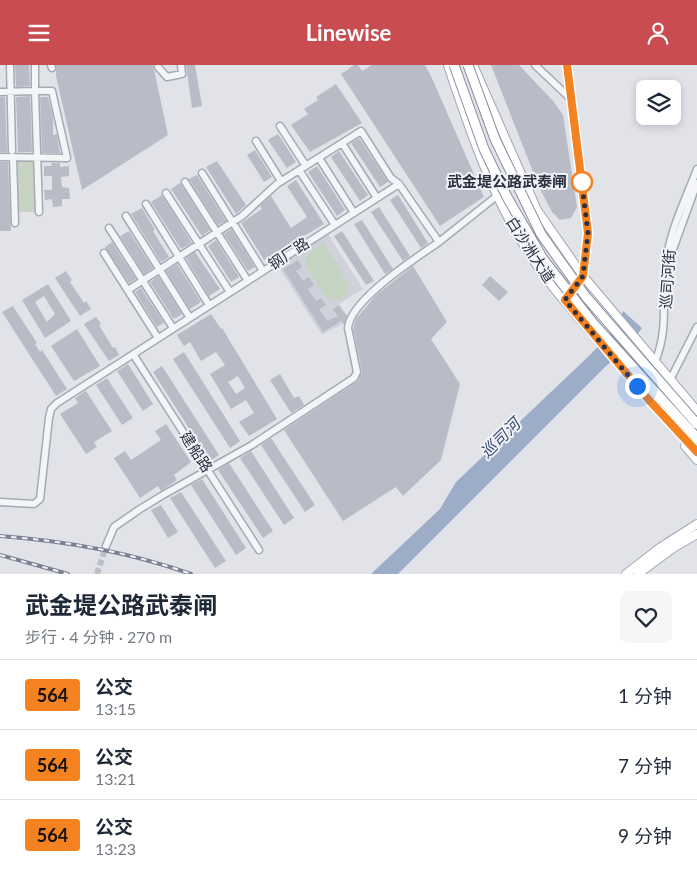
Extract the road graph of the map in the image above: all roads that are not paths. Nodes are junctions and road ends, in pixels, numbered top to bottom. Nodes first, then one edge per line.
1 (10, 65) edge
2 (34, 65) edge
3 (181, 65) edge
4 (448, 65) edge
5 (454, 65) edge
6 (468, 65) edge
7 (473, 65) edge
8 (535, 65) edge
9 (567, 65) edge
10 (158, 67) dead end
11 (35, 91) junction
12 (0, 92) edge
13 (10, 92) junction
14 (572, 100) junction
15 (280, 126) dead end
16 (256, 141) dead end
17 (342, 143) junction
18 (12, 154) junction
19 (0, 157) edge
20 (37, 158) junction
21 (319, 158) junction
22 (306, 166) junction
23 (697, 169) edge
24 (299, 170) junction
25 (202, 173) dead end
26 (282, 181) junction
27 (185, 182) dead end
28 (697, 183) edge
29 (399, 184) junction
30 (166, 193) dead end
31 (498, 195) junction
32 (377, 198) junction
33 (146, 204) dead end
34 (39, 211) dead end
35 (354, 213) junction
36 (126, 217) dead end
37 (233, 222) junction
38 (15, 223) dead end
39 (334, 225) junction
40 (109, 228) dead end
41 (217, 232) junction
42 (439, 242) junction
43 (199, 244) junction
44 (104, 253) dead end
45 (179, 257) junction
46 (160, 269) junction
47 (263, 271) junction
48 (583, 276) junction
49 (143, 280) junction
50 (248, 281) junction
51 (128, 290) junction
52 (230, 292) junction
53 (565, 300) junction
54 (209, 305) junction
55 (190, 318) junction
56 (697, 327) edge
57 (173, 328) junction
58 (158, 338) junction
59 (133, 354) junction
60 (657, 364) junction
61 (670, 380) junction
62 (637, 386) junction
63 (697, 411) edge
64 (697, 424) edge
65 (697, 438) edge
66 (697, 451) edge
67 (697, 460) edge
68 (207, 469) junction
69 (0, 502) edge
70 (697, 524) edge
71 (697, 534) edge
72 (106, 545) tunnel mouth
73 (259, 550) dead end
74 (626, 574) edge
75 (638, 574) edge

1 - 13 street
2 - 11 street
3 - 10 street
4 - 31 main road, 白沙洲大道
5 - 65 highway, bridge
6 - 64 highway, bridge
7 - 48 main road, 白沙洲大道
8 - 14 street
9 - 14 street
11 - 13 street
11 - 20 street
11 - 20 street
12 - 13 street
13 - 18 street
14 - 48 street
15 - 22 street
16 - 26 street
17 - 21 street
17 - 29 street
17 - 32 street
18 - 19 street
18 - 20 street
18 - 38 street
20 - 34 street
21 - 22 street
21 - 35 street
22 - 24 street
23 - 60 street, 巡司河街
24 - 26 street
24 - 39 street
25 - 37 street
26 - 37 street
27 - 41 street
28 - 60 street, 巡司河街
29 - 32 street, 钢厂路
29 - 42 street
30 - 43 street
31 - 42 street
31 - 53 main road, 白沙洲大道
32 - 35 street, 钢厂路
33 - 45 street
35 - 39 street, 钢厂路
36 - 46 street
37 - 41 street
37 - 47 street
39 - 47 street, 钢厂路
40 - 49 street
41 - 43 street
41 - 50 street
42 - 68 street
43 - 45 street
43 - 52 street
44 - 51 street
45 - 46 street
45 - 54 street
46 - 49 street
46 - 55 street
47 - 50 street, 钢厂路
48 - 53 street
48 - 60 main road, 白沙洲大道
49 - 51 street
49 - 57 street
50 - 52 street, 钢厂路
51 - 58 street
52 - 54 street, 钢厂路
53 - 62 main road, 白沙洲大道
54 - 55 street, 钢厂路
55 - 57 street, 钢厂路
56 - 61 street
57 - 58 street, 钢厂路
58 - 59 street, 钢厂路
59 - 68 street, 建船路
59 - 69 street, 钢厂路
60 - 61 main road, 白沙洲大道
61 - 63 main road, 白沙洲大道
62 - 66 main road, 白沙洲大道
62 - 67 main road
68 - 72 street
68 - 73 street, 建船路
70 - 74 main road
71 - 75 main road

